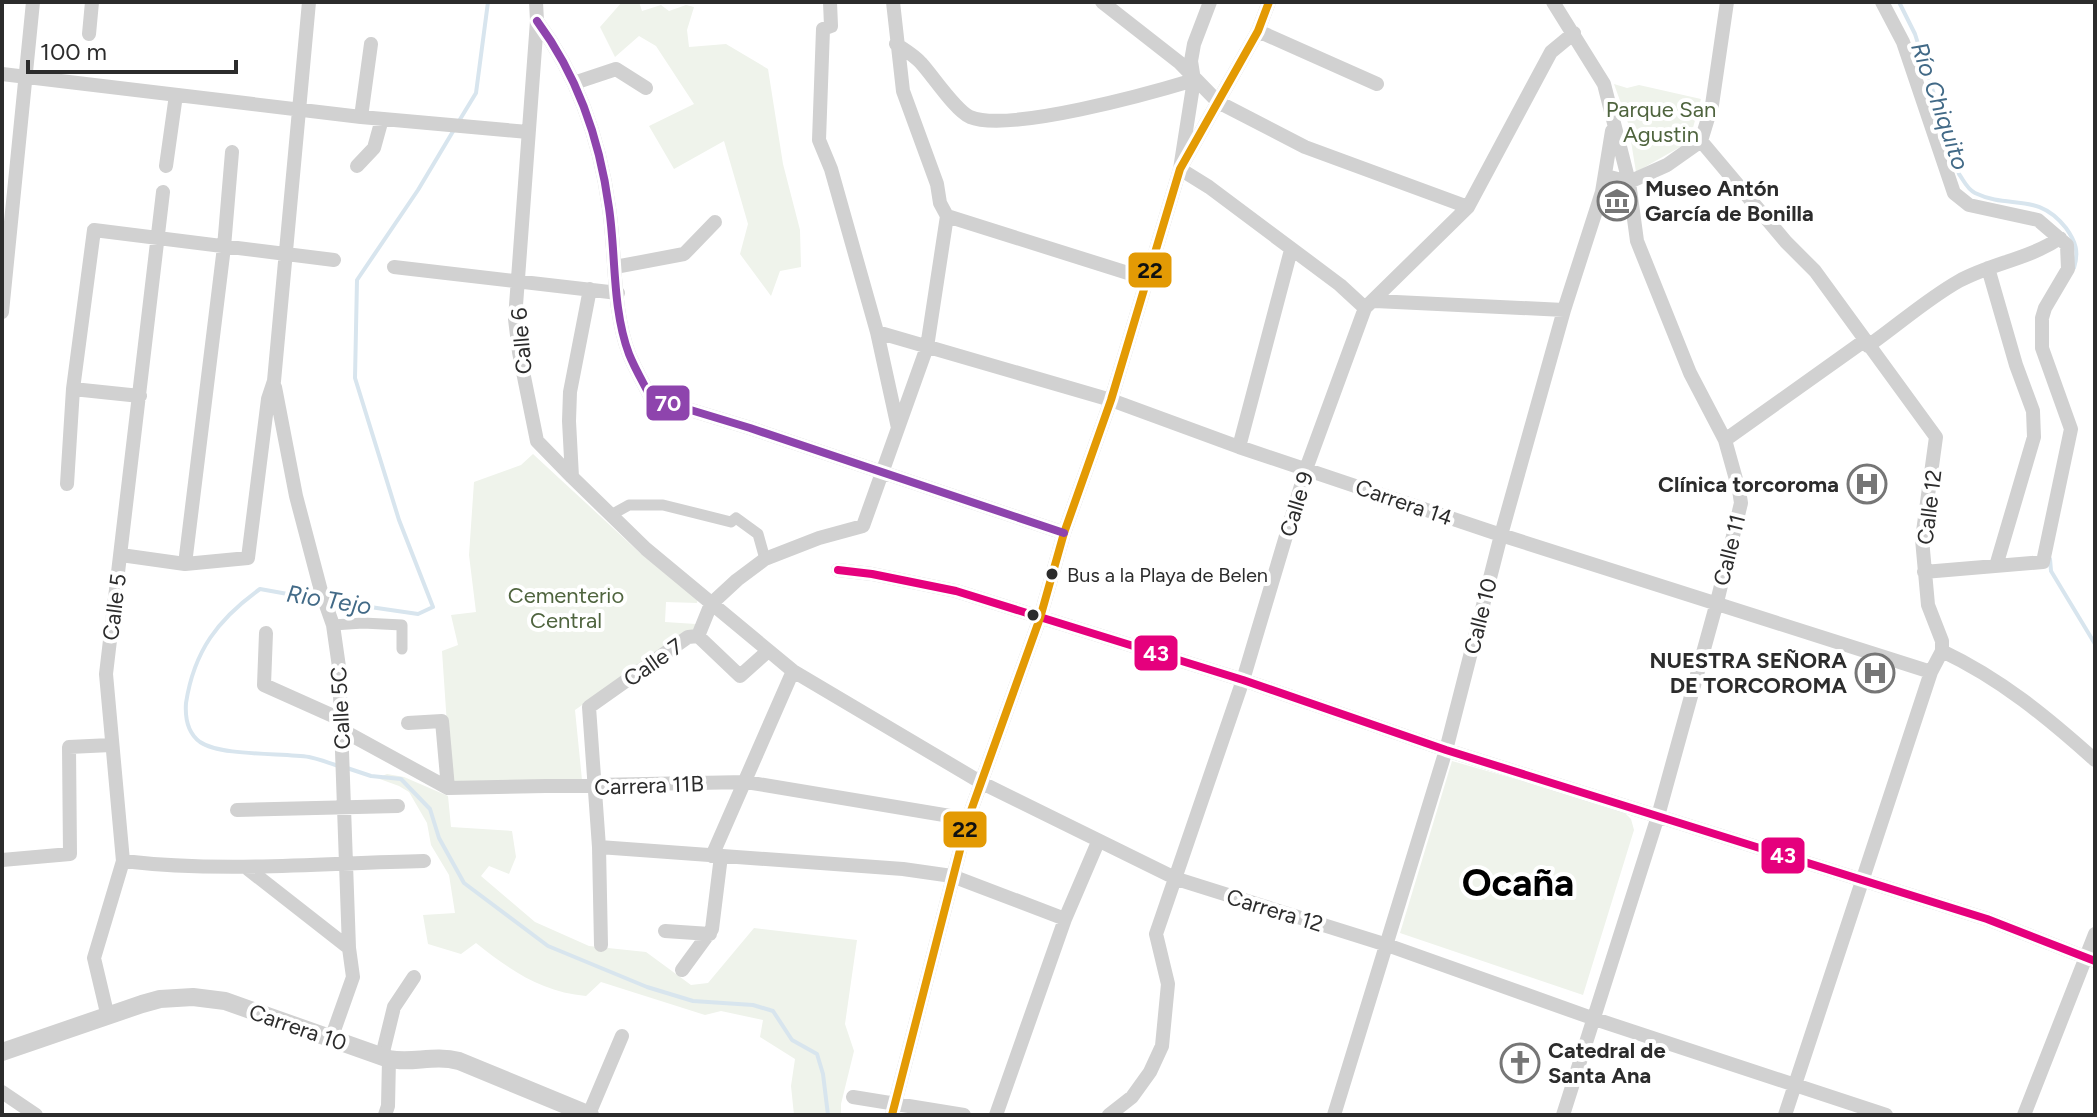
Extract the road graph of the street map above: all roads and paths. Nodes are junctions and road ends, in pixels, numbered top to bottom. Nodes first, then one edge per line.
1 (33, 2) edge
2 (92, 2) edge
3 (309, 2) edge
4 (536, 2) edge
5 (830, 2) edge
6 (893, 2) edge
7 (1102, 2) edge
8 (1210, 2) edge
9 (1269, 2) edge
10 (1553, 2) edge
11 (1727, 2) edge
12 (1882, 2) edge
13 (537, 21) junction
14 (1258, 31) junction
15 (1574, 33) junction
16 (89, 34) dead end
17 (371, 44) dead end
18 (896, 44) junction
19 (2, 74) edge
20 (26, 77) junction
21 (1194, 80) junction
22 (574, 83) junction
23 (1377, 84) dead end
24 (646, 88) dead end
25 (176, 95) junction
26 (1218, 102) junction
27 (298, 110) junction
28 (1613, 114) junction
29 (361, 117) junction
30 (382, 119) junction
31 (528, 132) junction
32 (2, 140) edge
33 (18, 141) junction
34 (1701, 141) junction
35 (232, 152) dead end
36 (166, 166) dead end
37 (357, 166) dead end
38 (1180, 169) junction
39 (1606, 176) junction
40 (1629, 182) junction
41 (163, 192) dead end
42 (1468, 207) junction
43 (947, 216) junction
44 (715, 222) dead end
45 (6, 230) edge
46 (2060, 238) junction
47 (156, 239) junction
48 (224, 247) junction
49 (1291, 250) junction
50 (285, 254) junction
51 (334, 260) dead end
52 (394, 267) dead end
53 (615, 267) junction
54 (1988, 268) junction
55 (1147, 279) junction
56 (518, 281) junction
57 (590, 289) junction
58 (618, 293) junction
59 (1370, 304) junction
60 (1564, 310) junction
61 (2, 312) edge
62 (877, 332) junction
63 (1866, 344) junction
64 (925, 346) junction
65 (274, 381) junction
66 (73, 389) junction
67 (140, 396) junction
68 (1111, 400) junction
69 (898, 429) junction
70 (1725, 440) junction
71 (1239, 447) junction
72 (1306, 469) junction
73 (881, 473) junction
74 (572, 477) junction
75 (67, 484) dead end
76 (611, 515) junction
77 (1064, 533) junction
78 (1501, 535) junction
79 (121, 555) junction
80 (765, 559) junction
81 (185, 564) junction
82 (1996, 566) junction
83 (838, 570) dead end
84 (1924, 572) junction
85 (1717, 602) junction
86 (711, 604) junction
87 (1040, 618) junction
88 (332, 622) junction
89 (266, 633) dead end
90 (698, 636) junction
91 (402, 649) dead end
92 (768, 651) junction
93 (1942, 651) junction
94 (793, 671) junction
95 (1931, 672) junction
96 (1243, 680) junction
97 (408, 723) dead end
98 (341, 724) junction
99 (111, 745) junction
100 (1446, 750) junction
101 (2095, 760) edge
102 (746, 782) junction
103 (982, 783) junction
104 (596, 787) junction
105 (448, 788) junction
106 (398, 806) dead end
107 (345, 808) junction
108 (237, 810) dead end
109 (1658, 816) junction
110 (968, 819) junction
111 (1098, 842) junction
112 (599, 847) junction
113 (717, 856) junction
114 (2, 860) edge
115 (123, 861) junction
116 (424, 861) dead end
117 (347, 862) junction
118 (248, 869) junction
119 (952, 876) junction
120 (1861, 878) junction
121 (1177, 879) junction
122 (1065, 919) junction
123 (665, 931) dead end
124 (710, 934) junction
125 (2095, 934) edge
126 (601, 945) dead end
127 (1387, 945) junction
128 (349, 948) junction
129 (2091, 960) edge
130 (682, 970) dead end
131 (414, 977) dead end
132 (108, 1017) junction
133 (1592, 1018) junction
134 (622, 1036) dead end
135 (331, 1039) junction
136 (2, 1052) edge
137 (386, 1058) junction
138 (1793, 1086) junction
139 (2, 1092) edge
140 (853, 1097) dead end
141 (893, 1109) edge
142 (388, 1112) edge
143 (36, 1115) edge
144 (590, 1115) edge
145 (964, 1115) edge
146 (996, 1115) edge
147 (1109, 1115) edge
148 (1334, 1115) edge
149 (1563, 1115) edge
150 (1785, 1115) edge
151 (1886, 1115) edge
152 (2024, 1115) edge

1 - 20 street
2 - 16 street
3 - 27 street
4 - 13 street, Calle 6
5 - 62 street
6 - 18 street
7 - 21 street
8 - 21 street
9 - 14 street
10 - 15 street, Calle 11
11 - 34 street
12 - 46 street
13 - 22 street
13 - 31 street, Calle 6
14 - 23 street
14 - 26 street
15 - 28 street, Calle 11
15 - 42 street, Calle 9
17 - 29 street
18 - 21 street
18 - 43 street
19 - 20 street
20 - 25 street
20 - 33 street
21 - 26 street
21 - 38 street
22 - 24 street
22 - 53 street
25 - 27 street
25 - 36 street
26 - 38 street
26 - 42 street
27 - 29 street
27 - 50 street
28 - 39 street, Calle 10
28 - 40 street, Calle 11
29 - 30 street
30 - 31 street
30 - 37 street
31 - 56 street, Calle 6
32 - 33 street
33 - 45 street
34 - 40 street
34 - 63 street, Calle 12
35 - 48 street
38 - 49 street
38 - 55 street
39 - 40 street
39 - 60 street, Calle 10
40 - 70 street, Calle 11
41 - 47 street, Calle 5
42 - 59 street, Calle 9
43 - 55 street
43 - 64 street, Calle 7
44 - 53 street
45 - 61 street
46 - 54 street
46 - 82 street
47 - 48 street
47 - 66 street
47 - 67 street, Calle 5
48 - 50 street
48 - 81 street
49 - 59 street
49 - 71 street
50 - 51 street
50 - 65 street
52 - 56 street
53 - 58 street
54 - 63 street
54 - 82 street
55 - 68 street
56 - 57 street
56 - 74 street, Calle 6
57 - 58 street
57 - 74 street
58 - 73 street
59 - 60 street
59 - 72 street, Calle 9
60 - 78 street, Calle 10
62 - 64 street, Carrera 14
62 - 69 street
63 - 70 street
63 - 84 street, Calle 12
64 - 68 street, Carrera 14
64 - 69 street, Calle 7
65 - 81 street
65 - 88 street, Calle 5C
66 - 67 street
66 - 75 street
67 - 79 street, Calle 5
68 - 71 street, Carrera 14
68 - 77 street
69 - 73 street, Calle 7
70 - 85 street, Calle 11
71 - 72 street, Carrera 14
72 - 78 street, Carrera 14
72 - 96 street, Calle 9
73 - 77 street
73 - 80 street, Calle 7
74 - 76 street, Calle 6
76 - 80 street
76 - 86 street, Calle 6
77 - 87 street
78 - 85 street, Carrera 14
78 - 100 street, Calle 10
79 - 81 street
79 - 99 street, Calle 5
80 - 86 street, Calle 7
82 - 84 street
83 - 87 street
84 - 93 street, Calle 12
85 - 95 street, Carrera 14
85 - 109 street, Calle 11
86 - 90 street, Calle 7
86 - 92 street, Carrera 12
87 - 96 street
87 - 103 street
88 - 91 street
88 - 98 street, Calle 5C
89 - 98 street, Carrera 11B
90 - 92 street
90 - 104 street, Calle 7
92 - 94 street, Carrera 12
93 - 95 street
93 - 101 street
94 - 102 street
94 - 103 street, Carrera 12
95 - 120 street
96 - 100 street
96 - 121 street, Calle 9
97 - 105 street
98 - 105 street, Carrera 11B
98 - 107 street, Calle 5C
99 - 114 street
99 - 115 street, Calle 5
100 - 109 street
100 - 127 street, Calle 10
102 - 104 street, Carrera 11B
102 - 110 street, Carrera 11B
102 - 113 street
103 - 110 street
103 - 111 street, Carrera 12
104 - 105 street, Carrera 11B
104 - 112 street, Calle 7
106 - 107 street
107 - 108 street
107 - 117 street, Calle 5C
109 - 120 street
109 - 133 street, Calle 11
110 - 119 street
111 - 121 street, Carrera 12
111 - 122 street
112 - 113 street
112 - 126 street, Calle 7
113 - 119 street
113 - 124 street
115 - 118 street
115 - 132 street, Calle 5
116 - 117 street
117 - 118 street
117 - 128 street, Calle 5C
118 - 128 street
119 - 122 street
119 - 141 street
120 - 129 street
120 - 138 street
121 - 127 street, Carrera 12
121 - 147 street, Calle 9
122 - 146 street
123 - 124 street
124 - 130 street
125 - 129 street
127 - 133 street, Carrera 12
127 - 148 street, Calle 10
128 - 135 street, Calle 5C
129 - 152 street
131 - 137 street
132 - 135 street, Carrera 10
132 - 136 street, Carrera 10
133 - 138 street, Carrera 12
133 - 149 street, Calle 11
134 - 144 street
135 - 137 street, Carrera 10
137 - 142 street
137 - 144 street, Carrera 10
138 - 150 street
138 - 151 street, Carrera 12
139 - 143 street
140 - 141 street
141 - 145 street

